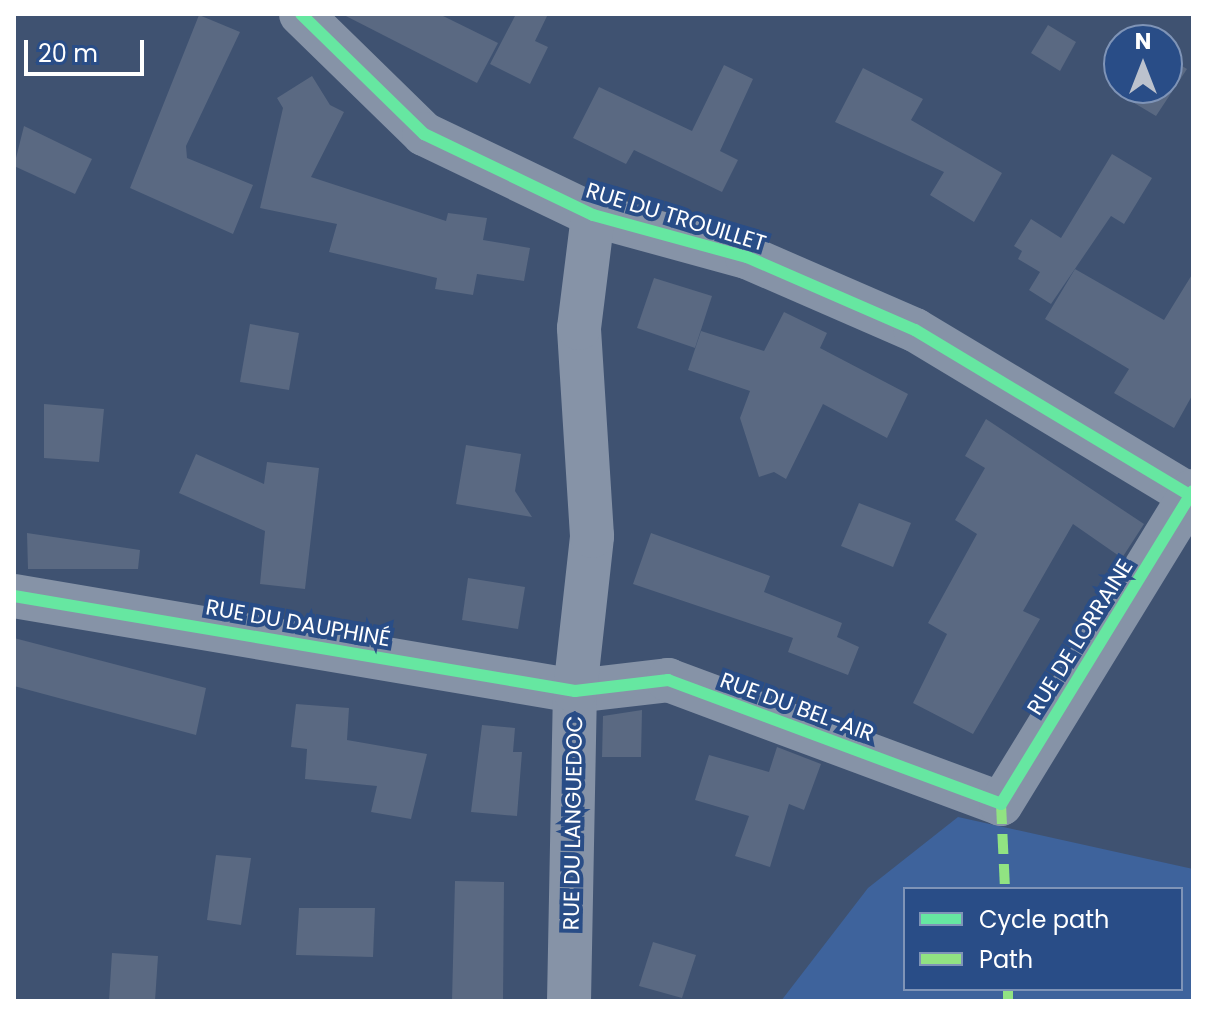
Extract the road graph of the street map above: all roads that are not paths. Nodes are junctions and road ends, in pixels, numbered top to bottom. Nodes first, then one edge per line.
1 (301, 14) edge
2 (593, 215) junction
3 (1192, 493) edge
4 (14, 596) edge
5 (575, 691) junction
6 (1001, 804) joint
7 (569, 1001) edge

1 - 2 street, RUE DU TROUILLET
2 - 3 street, RUE DU TROUILLET
2 - 5 street, RUE DU LANGUEDOC
3 - 6 street, RUE DE LORRAINE
4 - 5 street, RUE DU DAUPHINÉ
5 - 6 street, RUE DU BEL-AIR
5 - 7 street, RUE DU LANGUEDOC

